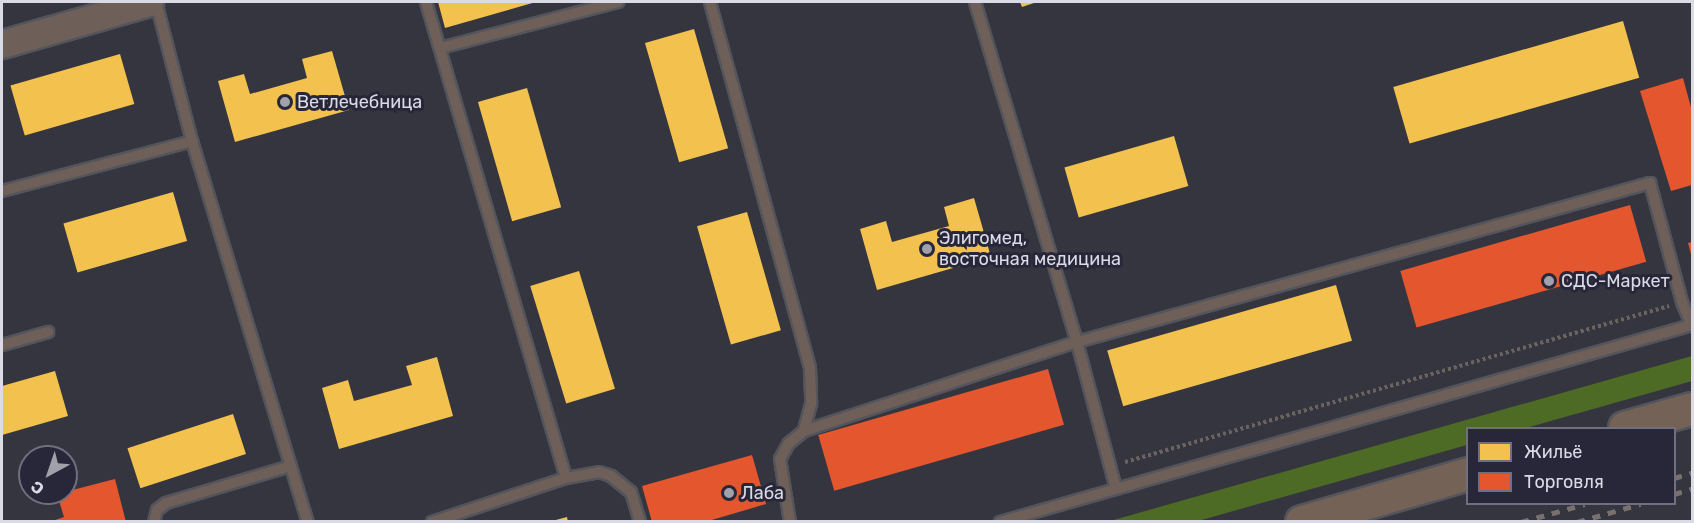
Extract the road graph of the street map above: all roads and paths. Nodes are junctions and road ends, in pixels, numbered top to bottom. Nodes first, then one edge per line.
1 (149, 2) edge
2 (156, 2) edge
3 (426, 2) edge
4 (618, 2) edge
5 (710, 2) edge
6 (975, 2) edge
7 (2, 45) edge
8 (440, 48) junction
9 (192, 141) junction
10 (2, 190) edge
11 (1682, 302) junction
12 (1692, 325) edge
13 (48, 332) dead end
14 (1077, 342) junction
15 (2, 345) edge
16 (1692, 409) edge
17 (1632, 427) edge
18 (804, 431) junction
19 (291, 466) junction
20 (1110, 467) junction
21 (1466, 474) edge
22 (566, 478) junction
23 (1116, 489) junction
24 (154, 522) edge
25 (308, 522) edge
26 (432, 522) edge
27 (640, 522) edge
28 (790, 522) edge
29 (1000, 522) edge
30 (1302, 522) edge

1 - 7 street
2 - 9 lane
3 - 8 lane
4 - 8 lane
5 - 18 lane
6 - 14 lane
8 - 22 lane
9 - 10 lane
9 - 19 lane
11 - 12 lane
11 - 14 lane
11 - 20 path
12 - 23 lane
13 - 15 lane
14 - 18 lane
14 - 20 lane
16 - 17 main road
18 - 28 lane
19 - 24 lane
19 - 25 lane
20 - 23 lane
21 - 30 main road
22 - 26 lane
22 - 27 lane
23 - 29 lane

